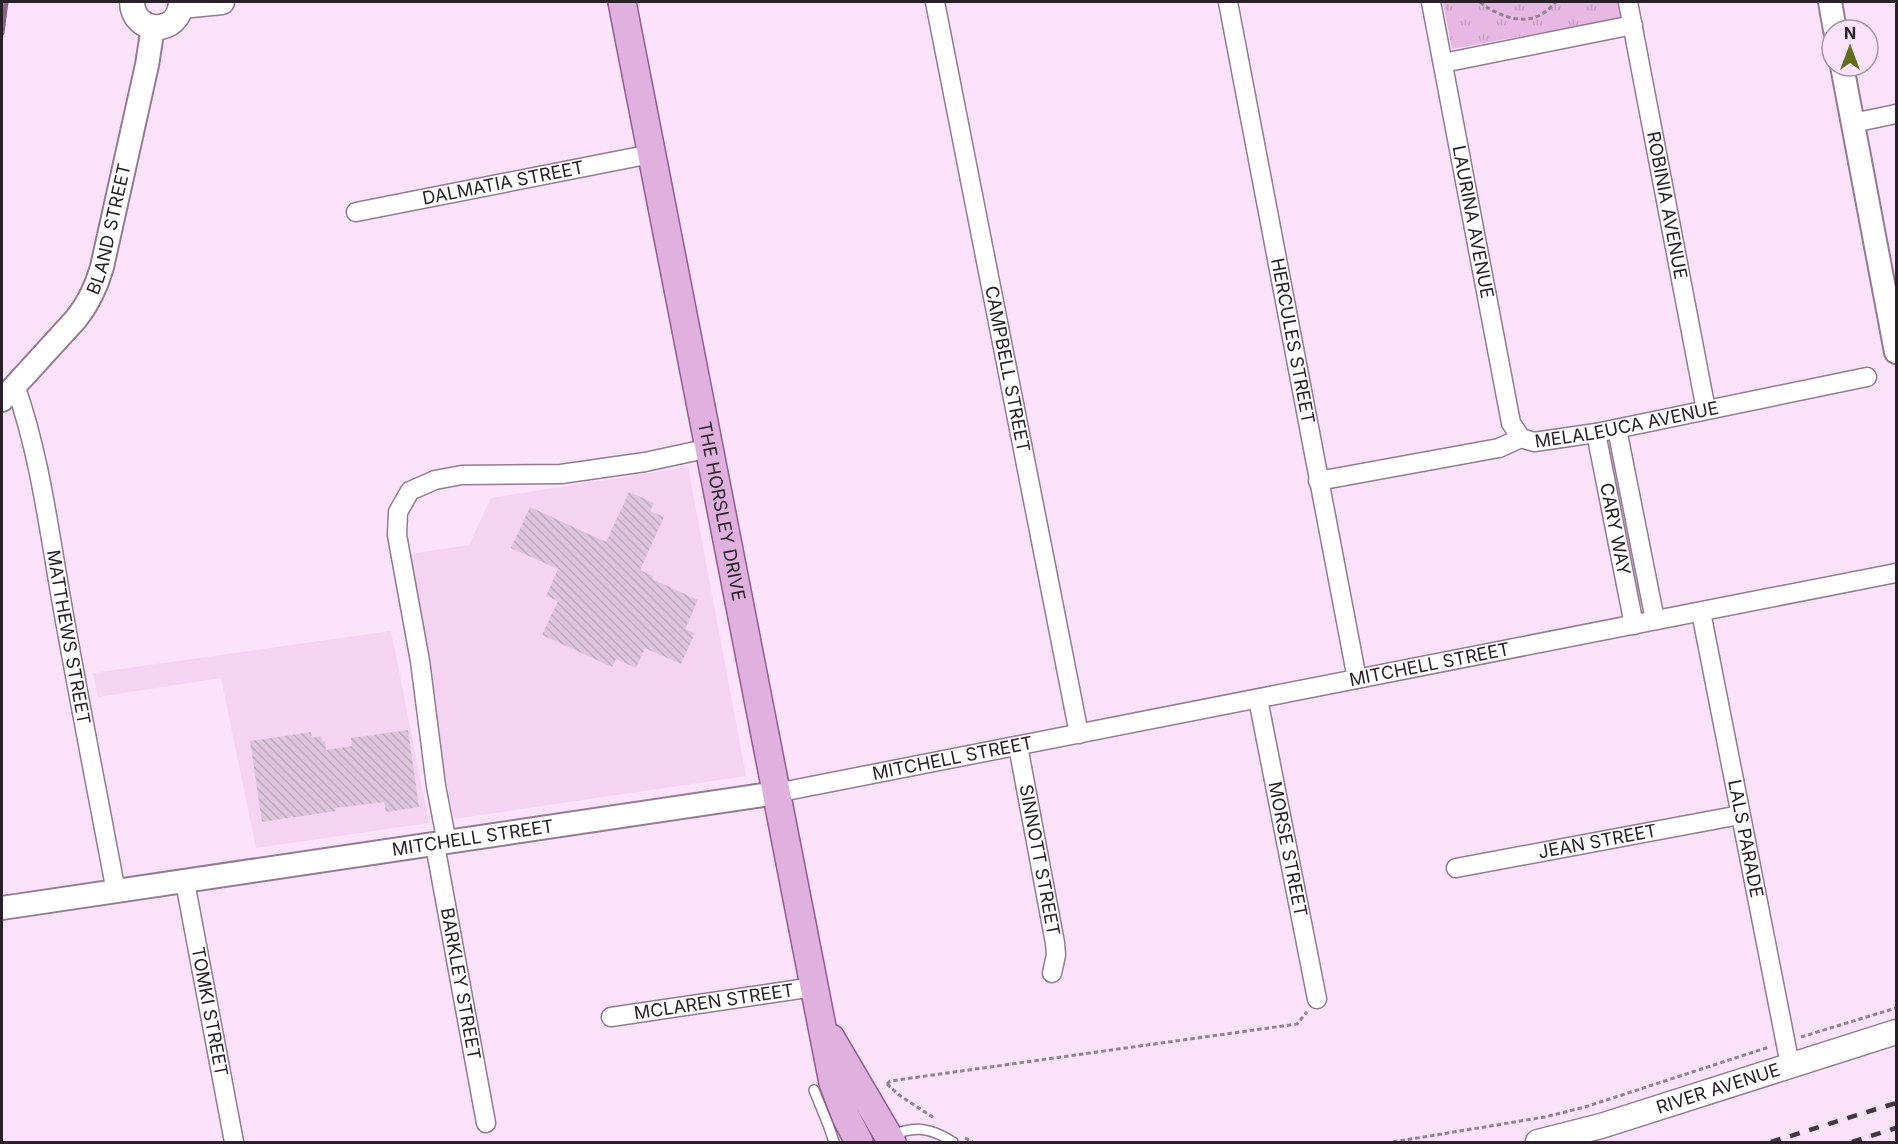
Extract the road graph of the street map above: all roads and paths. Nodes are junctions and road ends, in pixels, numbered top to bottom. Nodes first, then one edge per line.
1 (132, 2) edge
2 (222, 2) edge
3 (622, 2) edge
4 (935, 2) edge
5 (1228, 2) edge
6 (1431, 2) edge
7 (1480, 2) edge
8 (1556, 2) edge
9 (1628, 2) edge
10 (1830, 2) edge
11 (181, 4) edge
12 (1833, 18) edge
13 (1633, 26) junction
14 (153, 27) junction
15 (1443, 63) junction
16 (1844, 78) edge
17 (1896, 114) edge
18 (1853, 123) junction
19 (651, 154) junction
20 (356, 212) dead end
21 (1896, 352) edge
22 (1867, 377) dead end
23 (8, 392) edge
24 (1706, 410) junction
25 (1617, 429) junction
26 (1596, 433) junction
27 (1521, 438) junction
28 (710, 448) junction
29 (1318, 481) junction
30 (1896, 573) edge
31 (1701, 612) junction
32 (1655, 621) junction
33 (1634, 625) junction
34 (1357, 679) junction
35 (1258, 699) junction
36 (1079, 734) junction
37 (1018, 746) junction
38 (776, 793) junction
39 (1740, 815) junction
40 (441, 844) junction
41 (1456, 868) dead end
42 (184, 882) junction
43 (116, 892) junction
44 (2, 908) edge
45 (1052, 973) dead end
46 (814, 987) junction
47 (1317, 999) joint
48 (1896, 1008) edge
49 (611, 1017) dead end
50 (821, 1022) junction
51 (1896, 1032) edge
52 (1787, 1054) junction
53 (814, 1090) dead end
54 (936, 1119) dead end
55 (486, 1123) dead end
56 (964, 1137) dead end
57 (891, 1140) edge
58 (234, 1143) edge
59 (834, 1143) edge
60 (859, 1143) edge
61 (953, 1143) edge
62 (973, 1143) edge
63 (1393, 1143) edge
64 (1538, 1143) edge

1 - 14 main road
2 - 11 main road
3 - 19 main road, THE HORSLEY DRIVE
4 - 36 street, CAMPBELL STREET
5 - 29 street, HERCULES STREET
6 - 15 street, LAURINA AVENUE
7 - 8 path
9 - 13 street, ROBINIA AVENUE
10 - 12 street
11 - 14 main road
13 - 15 street
13 - 24 street, ROBINIA AVENUE
14 - 23 street, BLAND STREET
15 - 27 street, LAURINA AVENUE
16 - 18 street
17 - 18 street
18 - 21 street
19 - 20 street, DALMATIA STREET
19 - 28 main road, THE HORSLEY DRIVE
22 - 24 street, MELALEUCA AVENUE
23 - 43 street, MATTHEWS STREET
24 - 25 street, MELALEUCA AVENUE
25 - 26 street, MELALEUCA AVENUE
25 - 32 street, CARY WAY
26 - 27 street, MELALEUCA AVENUE
26 - 33 street, CARY WAY
27 - 29 street, MELALEUCA AVENUE
28 - 38 main road, THE HORSLEY DRIVE
28 - 40 street, BARKLEY STREET
29 - 34 street, HERCULES STREET
30 - 31 street, MITCHELL STREET
31 - 32 street, MITCHELL STREET
31 - 39 street, LALS PARADE
32 - 33 street, MITCHELL STREET
33 - 34 street, MITCHELL STREET
34 - 35 street, MITCHELL STREET
35 - 36 street, MITCHELL STREET
35 - 47 street, MORSE STREET
36 - 37 street, MITCHELL STREET
37 - 38 street, MITCHELL STREET
37 - 45 street, SINNOTT STREET
38 - 40 street, MITCHELL STREET
38 - 46 main road, THE HORSLEY DRIVE
39 - 41 street, JEAN STREET
39 - 52 street, LALS PARADE
40 - 42 street, MITCHELL STREET
40 - 55 street, BARKLEY STREET
42 - 43 street, MITCHELL STREET
42 - 58 street, TOMKI STREET
43 - 44 street, MITCHELL STREET
46 - 49 street, MCLAREN STREET
46 - 50 main road, THE HORSLEY DRIVE
47 - 54 path
48 - 52 path
50 - 57 main road, THE HORSLEY DRIVE
50 - 60 main road, THE HORSLEY DRIVE
51 - 52 main road, RIVER AVENUE
52 - 63 path
52 - 64 main road, RIVER AVENUE
53 - 59 lane
56 - 62 path
57 - 61 lane

